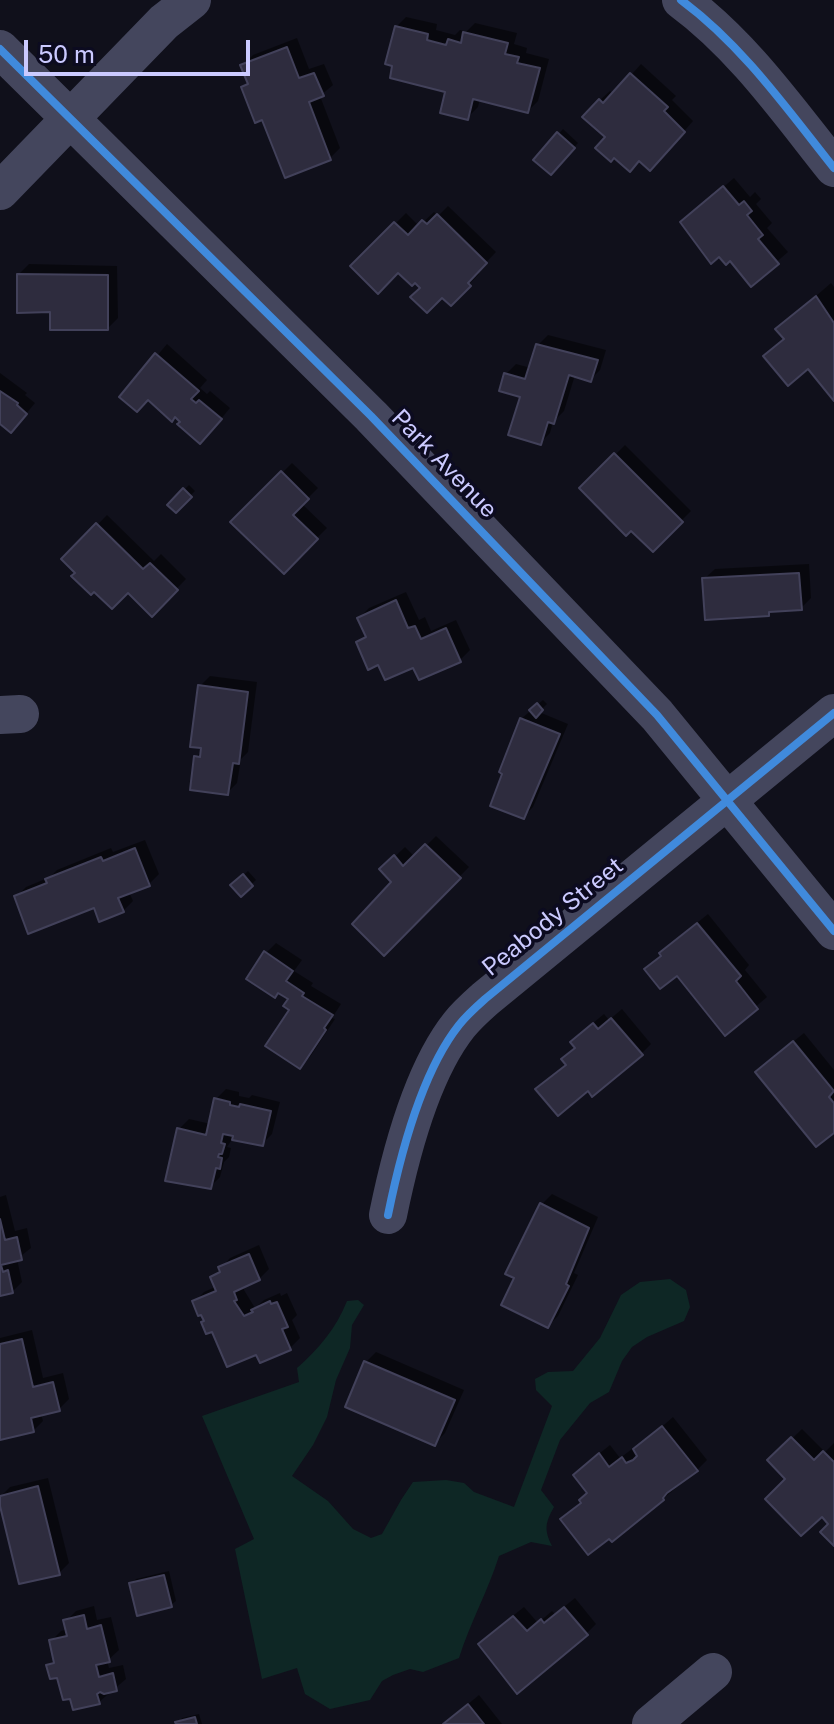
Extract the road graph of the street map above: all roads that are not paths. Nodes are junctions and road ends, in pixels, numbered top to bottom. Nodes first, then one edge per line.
1 (192, 0) edge
2 (681, 0) edge
3 (0, 49) edge
4 (70, 118) junction
5 (834, 168) edge
6 (0, 191) edge
7 (834, 713) edge
8 (727, 800) junction
9 (834, 931) edge
10 (388, 1215) dead end
11 (713, 1672) dead end
12 (651, 1724) edge

1 - 4 street
2 - 5 street
3 - 4 street, Park Avenue
4 - 6 street
4 - 8 street, Park Avenue
7 - 8 street, Peabody Street
8 - 9 street, Park Avenue
8 - 10 street, Peabody Street
11 - 12 street

